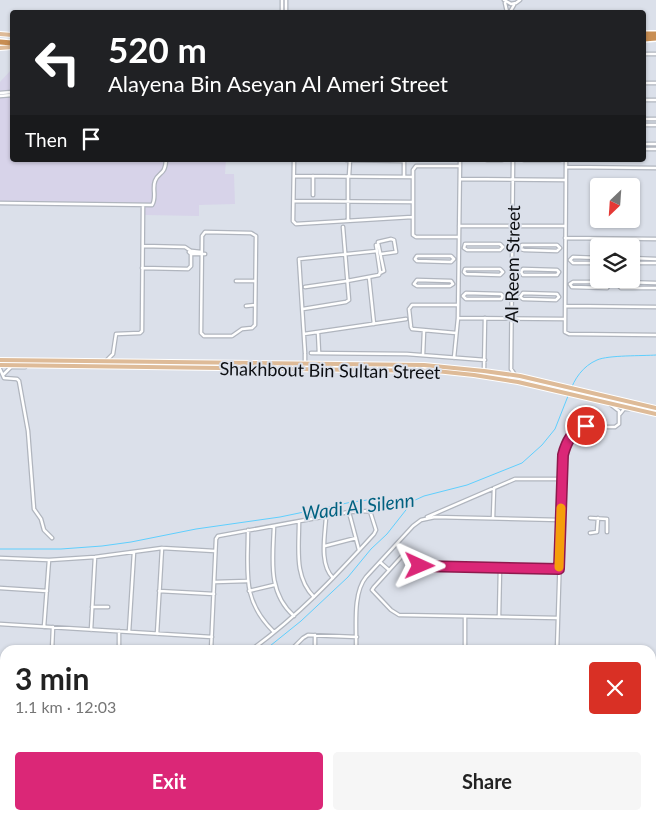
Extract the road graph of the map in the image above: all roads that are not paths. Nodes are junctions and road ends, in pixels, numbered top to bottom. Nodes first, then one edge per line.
1 (520, 0) edge
2 (504, 1) edge
3 (516, 3) junction
4 (510, 10) edge
5 (166, 162) edge
6 (294, 162) edge
7 (348, 162) edge
8 (404, 162) edge
9 (460, 162) edge
10 (513, 162) edge
11 (566, 162) edge
12 (459, 166) junction
13 (566, 167) junction
14 (656, 168) edge
15 (294, 176) junction
16 (313, 176) junction
17 (349, 176) junction
18 (404, 177) junction
19 (412, 177) junction
20 (460, 179) junction
21 (513, 179) junction
22 (566, 180) junction
23 (313, 195) dead end
24 (294, 201) junction
25 (348, 201) junction
26 (412, 202) junction
27 (0, 204) edge
28 (143, 204) junction
29 (412, 217) junction
30 (348, 221) junction
31 (512, 225) junction
32 (459, 226) junction
33 (565, 226) junction
34 (343, 227) dead end
35 (459, 237) junction
36 (565, 238) junction
37 (656, 239) edge
38 (481, 244) junction
39 (376, 245) dead end
40 (544, 245) junction
41 (143, 246) junction
42 (459, 247) junction
43 (464, 247) junction
44 (560, 248) junction
45 (565, 248) junction
46 (480, 250) junction
47 (543, 250) junction
48 (377, 251) junction
49 (190, 253) junction
50 (204, 253) junction
51 (345, 254) junction
52 (381, 254) junction
53 (437, 256) junction
54 (586, 258) junction
55 (590, 258) edge
56 (642, 258) joint
57 (656, 258) edge
58 (454, 259) junction
59 (459, 259) junction
60 (565, 260) junction
61 (570, 260) junction
62 (437, 262) junction
63 (586, 263) junction
64 (590, 263) edge
65 (641, 263) joint
66 (656, 263) edge
67 (142, 268) junction
68 (480, 269) junction
69 (543, 270) junction
70 (459, 271) junction
71 (464, 271) junction
72 (560, 272) junction
73 (565, 272) junction
74 (380, 273) junction
75 (480, 274) junction
76 (543, 275) junction
77 (369, 277) junction
78 (255, 280) junction
79 (437, 280) junction
80 (236, 281) dead end
81 (348, 281) junction
82 (586, 282) junction
83 (641, 282) junction
84 (656, 283) edge
85 (453, 284) junction
86 (458, 284) junction
87 (565, 285) junction
88 (570, 285) junction
89 (437, 286) junction
90 (305, 287) dead end
91 (586, 288) junction
92 (641, 288) junction
93 (656, 288) edge
94 (480, 293) junction
95 (543, 294) junction
96 (458, 296) junction
97 (463, 296) junction
98 (559, 297) junction
99 (565, 297) junction
100 (480, 299) junction
101 (543, 300) junction
102 (255, 305) junction
103 (458, 305) junction
104 (246, 306) dead end
105 (565, 306) junction
106 (656, 307) edge
107 (303, 309) junction
108 (458, 318) junction
109 (485, 318) junction
110 (511, 318) junction
111 (564, 319) junction
112 (406, 320) dead end
113 (374, 324) junction
114 (424, 330) junction
115 (318, 332) junction
116 (456, 333) junction
117 (304, 334) junction
118 (656, 335) edge
119 (311, 353) dead end
120 (319, 353) junction
121 (113, 354) junction
122 (422, 355) junction
123 (454, 358) junction
124 (0, 360) edge
125 (485, 360) junction
126 (106, 361) junction
127 (120, 361) junction
128 (305, 363) junction
129 (0, 365) edge
130 (28, 366) junction
131 (0, 369) edge
132 (511, 369) junction
133 (484, 370) junction
134 (503, 374) junction
135 (3, 376) junction
136 (521, 377) junction
137 (500, 378) junction
138 (556, 387) junction
139 (581, 393) junction
140 (606, 403) junction
141 (656, 408) edge
142 (634, 409) junction
143 (620, 414) junction
144 (656, 414) edge
145 (561, 479) junction
146 (494, 488) junction
147 (490, 490) junction
148 (494, 493) junction
149 (442, 511) junction
150 (349, 512) junction
151 (326, 517) junction
152 (442, 517) junction
153 (493, 518) junction
154 (590, 518) dead end
155 (598, 518) junction
156 (424, 520) junction
157 (560, 520) junction
158 (300, 522) junction
159 (274, 526) junction
160 (248, 530) junction
161 (607, 532) dead end
162 (590, 533) dead end
163 (52, 538) dead end
164 (356, 538) junction
165 (325, 546) junction
166 (162, 548) junction
167 (360, 550) junction
168 (134, 552) junction
169 (216, 552) junction
170 (95, 557) junction
171 (0, 558) edge
172 (49, 560) junction
173 (380, 562) junction
174 (500, 568) junction
175 (559, 569) junction
176 (389, 570) junction
177 (333, 578) junction
178 (247, 581) junction
179 (215, 582) junction
180 (274, 585) junction
181 (0, 588) edge
182 (159, 591) junction
183 (249, 591) junction
184 (47, 592) junction
185 (214, 594) junction
186 (314, 598) junction
187 (92, 607) junction
188 (108, 607) dead end
189 (294, 616) junction
190 (465, 616) junction
191 (499, 617) junction
192 (558, 618) junction
193 (0, 624) edge
194 (44, 627) junction
195 (53, 627) junction
196 (90, 630) junction
197 (120, 631) junction
198 (129, 632) junction
199 (274, 632) junction
200 (157, 634) junction
201 (315, 635) junction
202 (356, 636) junction
203 (212, 637) junction
204 (52, 645) edge
205 (119, 645) edge
206 (211, 645) edge
207 (257, 645) edge
208 (296, 645) edge
209 (314, 645) edge
210 (356, 645) edge
211 (465, 645) edge
212 (557, 645) edge

1 - 3 street
2 - 3 street
3 - 4 street
5 - 28 street
6 - 15 street
7 - 17 street
8 - 18 street
9 - 12 street
10 - 21 street, Al Reem Street
11 - 13 street
12 - 19 street
12 - 20 street
13 - 14 street
13 - 22 street
15 - 16 street
15 - 24 street
16 - 17 street
16 - 23 street
17 - 18 street
17 - 25 street
18 - 19 street
19 - 26 street
20 - 21 street
20 - 32 street
21 - 22 street
21 - 31 street, Al Reem Street
22 - 33 street
24 - 25 street
24 - 30 street
25 - 26 street
25 - 30 street
26 - 29 street
27 - 28 street
28 - 41 street
29 - 30 street
29 - 35 street
31 - 32 street
31 - 33 street
31 - 110 street, Al Reem Street
32 - 35 street
33 - 36 street
34 - 51 street
35 - 42 street
36 - 37 street
36 - 45 street
38 - 43 street
38 - 46 street
38 - 46 street
39 - 48 street
40 - 44 street
40 - 47 street
40 - 47 street
41 - 49 street
41 - 67 street
42 - 43 street
42 - 59 street
43 - 46 street
44 - 45 street
44 - 47 street
45 - 60 street
48 - 51 street
48 - 74 street
49 - 50 street
49 - 67 street
50 - 78 street
50 - 102 street
51 - 81 street
51 - 107 street
52 - 52 street
52 - 74 street
53 - 58 street
53 - 62 street
53 - 62 street
54 - 55 street
54 - 61 street
54 - 63 street
56 - 57 street
56 - 65 street
58 - 59 street
58 - 62 street
59 - 70 street
60 - 61 street
60 - 73 street
61 - 63 street
63 - 64 street
65 - 66 street
67 - 121 street
68 - 71 street
68 - 75 street
68 - 75 street
69 - 72 street
69 - 76 street
69 - 76 street
70 - 71 street
70 - 86 street
71 - 75 street
72 - 73 street
72 - 76 street
73 - 87 street
74 - 77 street
77 - 81 street
77 - 113 street
78 - 80 street
78 - 102 street
79 - 85 street
79 - 89 street
79 - 89 street
81 - 90 street
81 - 107 street
82 - 88 street
82 - 91 street
82 - 91 street
83 - 84 street
83 - 92 street
83 - 92 street
85 - 86 street
85 - 89 street
86 - 96 street
87 - 88 street
87 - 99 street
88 - 91 street
92 - 93 street
94 - 97 street
94 - 100 street
94 - 100 street
95 - 98 street
95 - 101 street
95 - 101 street
96 - 97 street
96 - 103 street
97 - 100 street
98 - 99 street
98 - 101 street
99 - 105 street
102 - 104 street
103 - 108 street
103 - 114 street
105 - 106 street
105 - 111 street
107 - 117 street
108 - 109 street
108 - 116 street
109 - 110 street
109 - 125 street
110 - 111 street
110 - 132 street, Al Reem Street
111 - 118 street
112 - 113 street
113 - 115 street
114 - 116 street
114 - 122 street
115 - 117 street
115 - 120 street
116 - 123 street
117 - 128 street
119 - 120 street
120 - 122 street
121 - 126 street
121 - 127 street
122 - 123 street
123 - 125 street
124 - 126 main road, Shakhbout Bin Sultan Street
125 - 133 street
126 - 127 main road, Shakhbout Bin Sultan Street
127 - 128 main road, Shakhbout Bin Sultan Street
128 - 133 main road, Shakhbout Bin Sultan Street
129 - 130 main road, Shakhbout Bin Sultan Street
130 - 135 street
130 - 137 main road, Shakhbout Bin Sultan Street
131 - 135 street
132 - 134 street
132 - 136 street
133 - 134 main road, Shakhbout Bin Sultan Street
134 - 136 main road, Shakhbout Bin Sultan Street
135 - 163 street
136 - 137 main road
136 - 138 main road, Shakhbout Bin Sultan Street
137 - 138 main road, Shakhbout Bin Sultan Street
138 - 139 main road, Shakhbout Bin Sultan Street
139 - 140 main road, Shakhbout Bin Sultan Street
139 - 141 main road, Shakhbout Bin Sultan Street
140 - 142 main road, Shakhbout Bin Sultan Street
140 - 143 street
142 - 143 street
142 - 144 main road, Shakhbout Bin Sultan Street
143 - 145 street
145 - 146 street
145 - 157 street
146 - 147 street
146 - 148 street
147 - 148 street
147 - 149 street
148 - 153 street
149 - 152 street
149 - 156 street
150 - 151 street
150 - 164 street
150 - 167 street
151 - 158 street
151 - 165 street
152 - 153 street
152 - 156 street
153 - 157 street
154 - 155 street
155 - 161 street
155 - 162 street
156 - 173 street
157 - 175 street
158 - 159 street
158 - 186 street
159 - 160 street
159 - 180 street
160 - 169 street
160 - 178 street
164 - 165 street
164 - 167 street
165 - 177 street
166 - 168 street
166 - 169 street
166 - 182 street
167 - 177 street
168 - 170 street
168 - 198 street
169 - 179 street
170 - 172 street
170 - 187 street
171 - 172 street
172 - 184 street
173 - 176 street
173 - 202 street
174 - 175 street
174 - 176 street
174 - 191 street
175 - 192 street
176 - 190 street
177 - 186 street
178 - 179 street
178 - 183 street
179 - 185 street
180 - 183 street
180 - 189 street
181 - 184 street
182 - 185 street
182 - 200 street
183 - 199 street
184 - 194 street
185 - 203 street
186 - 189 street
187 - 188 street
187 - 196 street
189 - 199 street
190 - 191 street
190 - 211 street
191 - 192 street
192 - 212 street
193 - 194 street
194 - 195 street
195 - 196 street
195 - 204 street
196 - 197 street
197 - 198 street
197 - 205 street
198 - 200 street
199 - 207 street
200 - 203 street
201 - 202 street
201 - 208 street
201 - 209 street
202 - 210 street
203 - 206 street

